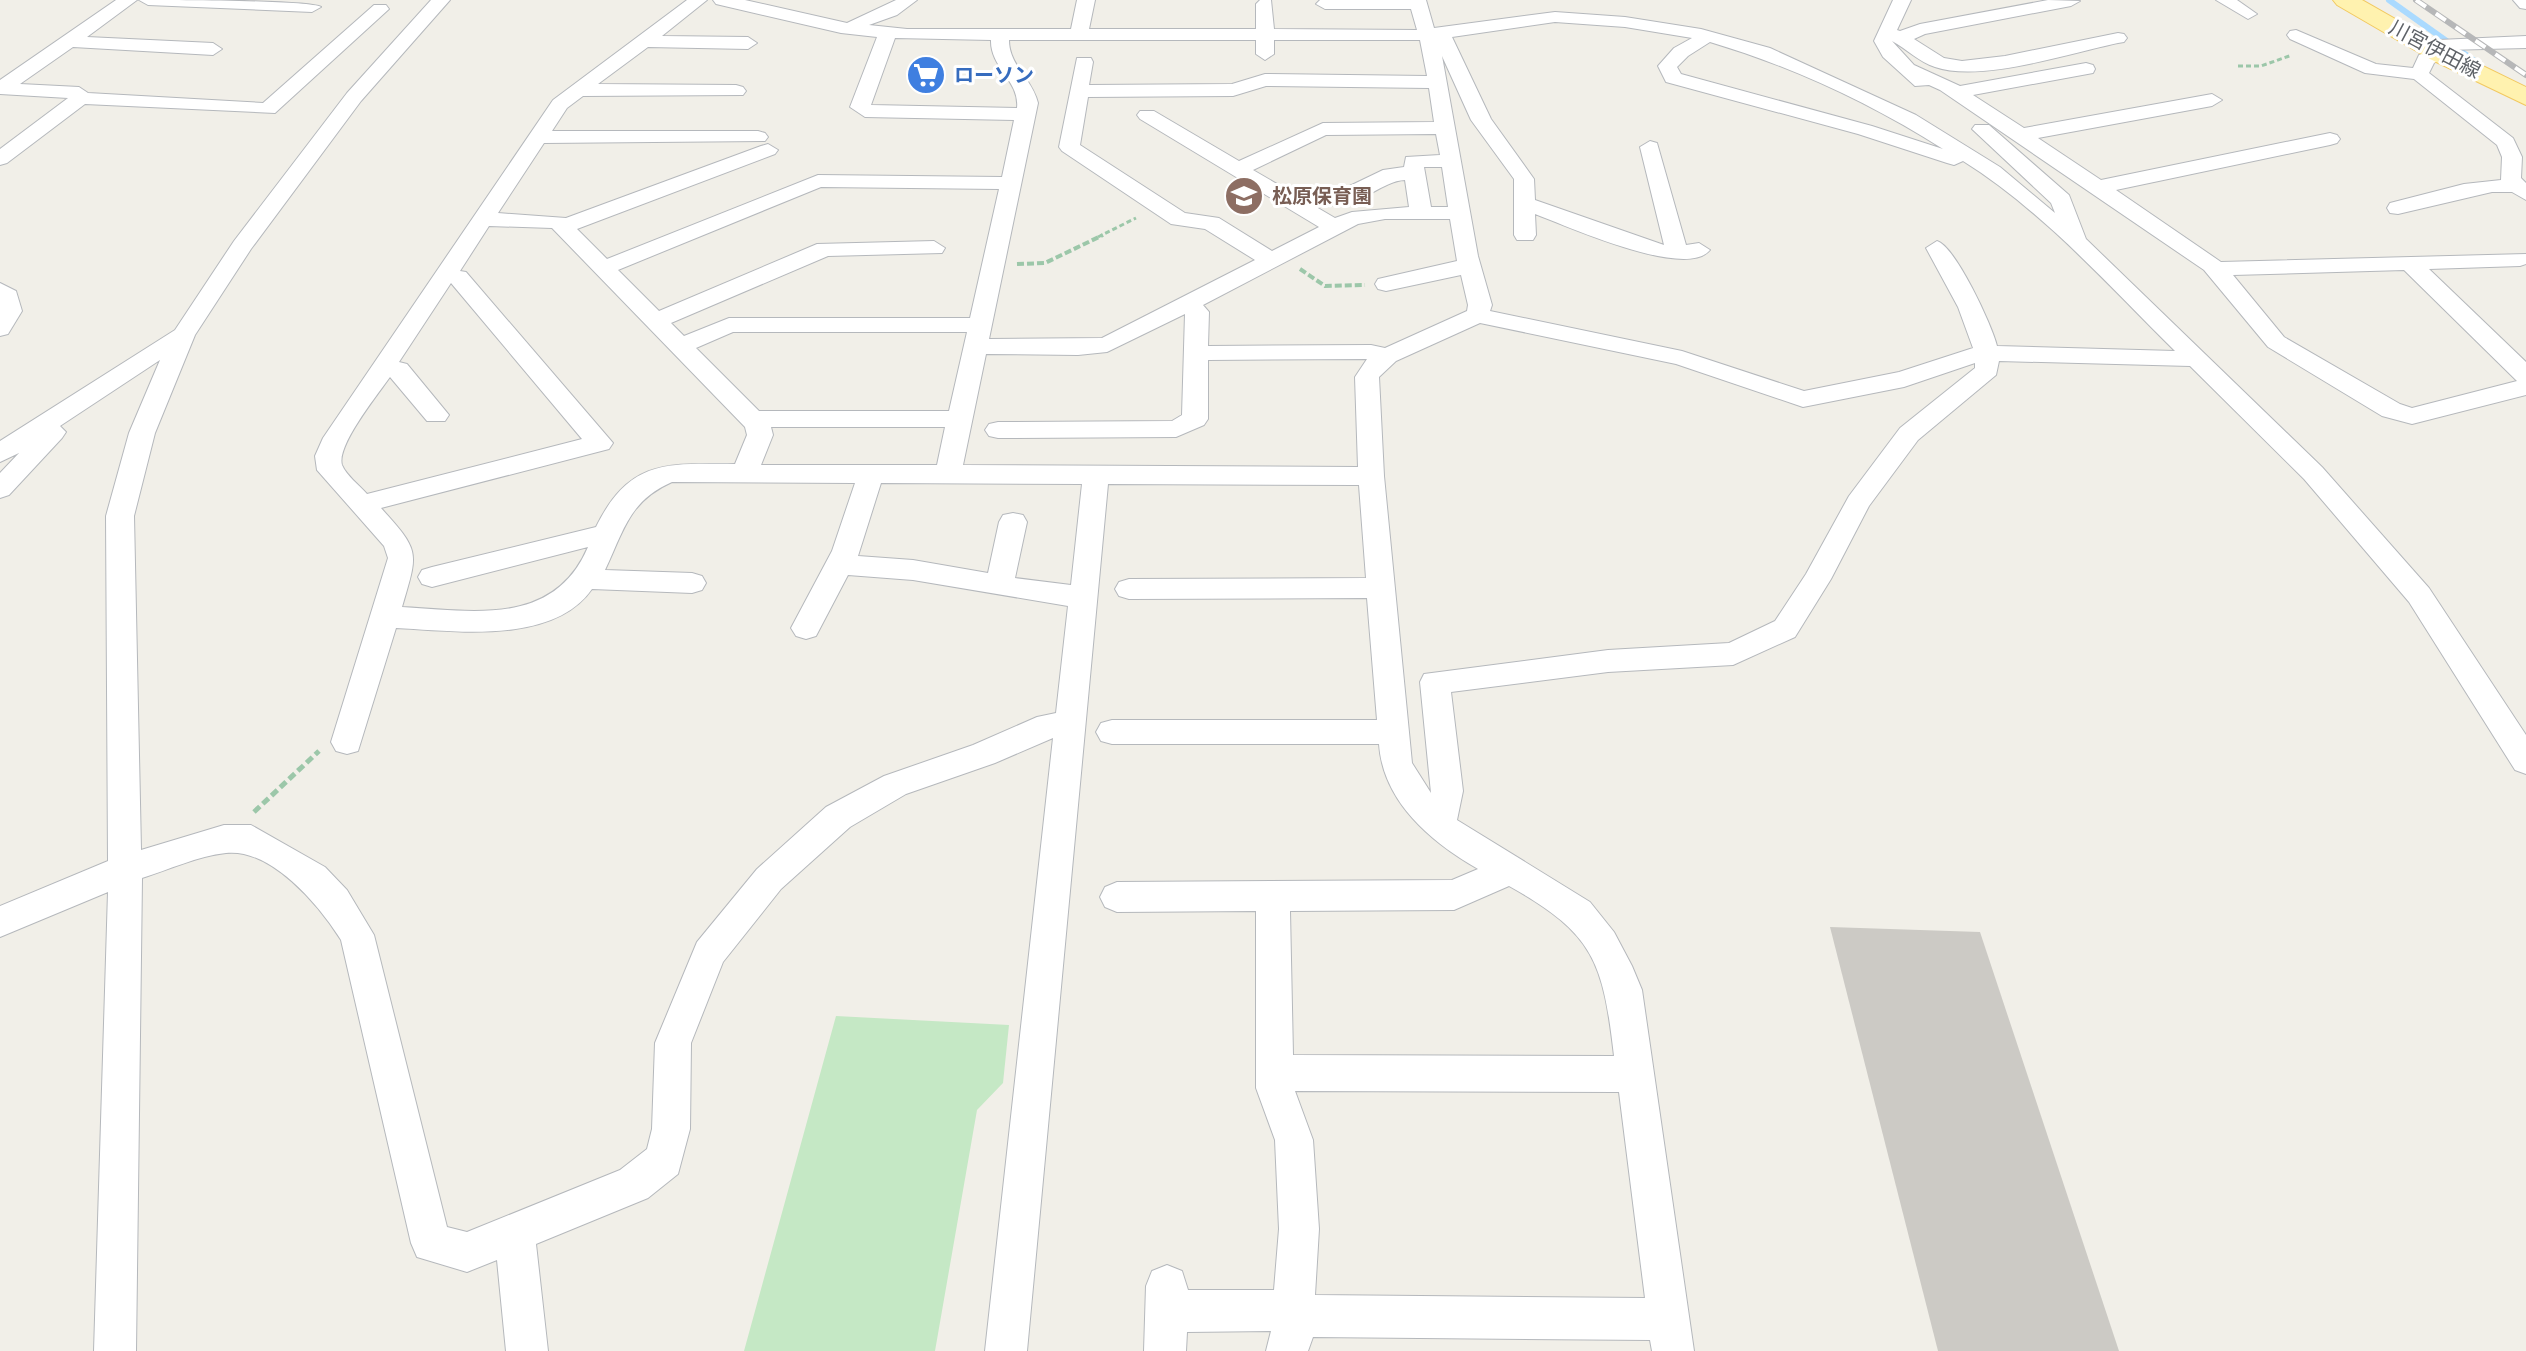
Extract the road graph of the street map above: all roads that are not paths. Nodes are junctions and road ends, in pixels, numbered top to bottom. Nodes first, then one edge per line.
1 (128, 0) edge
2 (148, 0) edge
3 (441, 0) edge
4 (698, 0) edge
5 (722, 0) edge
6 (908, 0) edge
7 (1086, 0) edge
8 (1902, 0) edge
9 (2225, 0) edge
10 (2345, 0) edge
11 (2071, 1) edge
12 (1417, 2) edge
13 (1265, 4) dead end
14 (1325, 4) dead end
15 (312, 7) dead end
16 (380, 9) dead end
17 (1480, 9) dead end
18 (2248, 14) dead end
19 (841, 28) junction
20 (888, 32) junction
21 (1433, 33) junction
22 (1000, 34) junction
23 (1079, 34) junction
24 (1266, 35) junction
25 (1895, 35) junction
26 (2296, 35) dead end
27 (1708, 36) junction
28 (2118, 38) dead end
29 (69, 41) junction
30 (642, 41) junction
31 (2526, 42) edge
32 (748, 43) dead end
33 (213, 49) dead end
34 (2432, 50) junction
35 (1084, 62) dead end
36 (1908, 69) junction
37 (2086, 69) dead end
38 (2419, 74) junction
39 (1265, 80) junction
40 (1438, 82) junction
41 (0, 88) edge
42 (578, 90) junction
43 (736, 91) dead end
44 (1079, 91) junction
45 (1957, 92) junction
46 (2526, 97) edge
47 (81, 98) junction
48 (2212, 100) dead end
49 (1025, 114) junction
50 (1147, 115) dead end
51 (1446, 128) junction
52 (2020, 135) junction
53 (538, 137) junction
54 (2330, 139) dead end
55 (1650, 147) dead end
56 (0, 159) edge
57 (1451, 161) junction
58 (1979, 163) junction
59 (1238, 169) junction
60 (1414, 173) junction
61 (1010, 183) junction
62 (2098, 187) junction
63 (2522, 190) edge
64 (1339, 200) dead end
65 (1524, 203) junction
66 (2398, 208) dead end
67 (1421, 213) junction
68 (1460, 213) junction
69 (483, 219) junction
70 (563, 227) junction
71 (1335, 227) junction
72 (1525, 235) dead end
73 (2078, 243) junction
74 (934, 248) dead end
75 (1937, 248) dead end
76 (1275, 258) junction
77 (2520, 259) dead end
78 (2410, 263) junction
79 (603, 268) junction
80 (1470, 268) junction
81 (2215, 269) junction
82 (445, 276) junction
83 (1386, 284) road end
84 (0, 290) edge
85 (1187, 303) junction
86 (1477, 315) junction
87 (656, 321) junction
88 (0, 329) edge
89 (183, 335) junction
90 (976, 336) junction
91 (680, 346) junction
92 (1989, 352) junction
93 (1196, 353) junction
94 (1387, 356) junction
95 (2196, 359) junction
96 (382, 369) junction
97 (2526, 376) edge
98 (2526, 387) edge
99 (83, 399) junction
100 (436, 415) dead end
101 (753, 419) junction
102 (959, 419) junction
103 (998, 430) dead end
104 (0, 453) edge
105 (745, 472) junction
106 (871, 473) junction
107 (948, 473) junction
108 (1096, 475) junction
109 (1371, 476) junction
110 (0, 489) edge
111 (362, 504) junction
112 (1013, 522) dead end
113 (605, 537) junction
114 (838, 564) junction
115 (432, 577) dead end
116 (586, 579) junction
117 (692, 583) dead end
118 (999, 585) junction
119 (1381, 588) junction
120 (1129, 589) dead end
121 (1084, 595) junction
122 (385, 617) junction
123 (806, 628) dead end
124 (1071, 724) junction
125 (351, 731) road end
126 (1112, 732) dead end
127 (1393, 732) junction
128 (2526, 761) edge
129 (1439, 826) junction
130 (125, 869) junction
131 (1509, 870) junction
132 (1273, 896) junction
133 (1117, 897) dead end
134 (0, 922) edge
135 (1276, 1073) junction
136 (1635, 1074) junction
137 (515, 1233) junction
138 (1166, 1316) edge
139 (1289, 1334) edge
140 (1671, 1335) edge
141 (115, 1351) edge
142 (527, 1351) edge
143 (1006, 1351) edge

1 - 29 street
2 - 15 street
3 - 89 street
4 - 30 street
5 - 19 street
6 - 19 street
7 - 23 street
8 - 25 street
9 - 18 street
10 - 34 main road, 川宮伊田線
11 - 25 street
12 - 14 street
12 - 21 street
13 - 24 street
16 - 47 street
17 - 21 street
19 - 20 street
20 - 22 street
20 - 49 street
21 - 24 street
21 - 27 street
21 - 40 street
21 - 65 street
22 - 23 street
22 - 49 street
23 - 24 street
24 - 39 street
25 - 28 street
25 - 36 street
26 - 38 street
27 - 58 street
27 - 58 street
29 - 33 street
29 - 41 street
30 - 32 street
30 - 42 street
31 - 34 street
34 - 38 street
34 - 46 main road, 川宮伊田線
35 - 44 street
36 - 45 street
36 - 73 street
37 - 45 street
38 - 63 street
39 - 40 street
39 - 44 street
40 - 51 street
41 - 47 street
42 - 43 street
42 - 53 street
44 - 76 street
45 - 52 street
47 - 56 street
48 - 52 street
49 - 61 street
50 - 59 street
51 - 57 street
51 - 59 street
52 - 62 street
53 - 69 street
53 - 70 street
54 - 62 street
55 - 65 street
57 - 60 street
57 - 68 street
58 - 73 street
59 - 71 street
60 - 64 street
60 - 67 street
61 - 79 street
61 - 90 street
62 - 81 street
63 - 66 street
65 - 72 street
67 - 68 street
67 - 71 street
68 - 80 street
69 - 70 street
69 - 82 street
70 - 79 street
71 - 76 street
73 - 95 street
74 - 87 street
75 - 92 street
76 - 85 street
77 - 78 street
78 - 81 street
78 - 97 street
79 - 87 street
80 - 83 street
80 - 86 street
81 - 98 street
82 - 96 street
82 - 111 street
84 - 88 street
85 - 90 street
85 - 93 street
86 - 92 street
86 - 94 street
87 - 91 street
89 - 99 street
89 - 130 street
90 - 91 street
90 - 102 street
91 - 101 street
92 - 95 street
92 - 129 street
93 - 94 street
93 - 103 street
94 - 109 street
95 - 128 street
96 - 100 street
96 - 111 street
99 - 104 street
99 - 110 street
101 - 102 street
101 - 105 street
102 - 107 street
105 - 106 street
105 - 113 street
106 - 107 street
106 - 114 street
107 - 108 street
108 - 109 street
108 - 121 street
109 - 119 street
111 - 122 street
112 - 118 street
113 - 115 street
113 - 116 street
114 - 118 street
114 - 123 street
116 - 117 street
116 - 122 street
118 - 121 street
119 - 120 street
119 - 127 street
121 - 124 street
122 - 125 street
124 - 137 street
124 - 143 street
126 - 127 street
127 - 129 street
129 - 131 street
130 - 134 street
130 - 137 street
130 - 141 street
131 - 132 street
131 - 136 street
132 - 133 street
132 - 135 street
135 - 136 street
135 - 139 street
136 - 140 street
137 - 142 street
138 - 139 street
139 - 140 street

